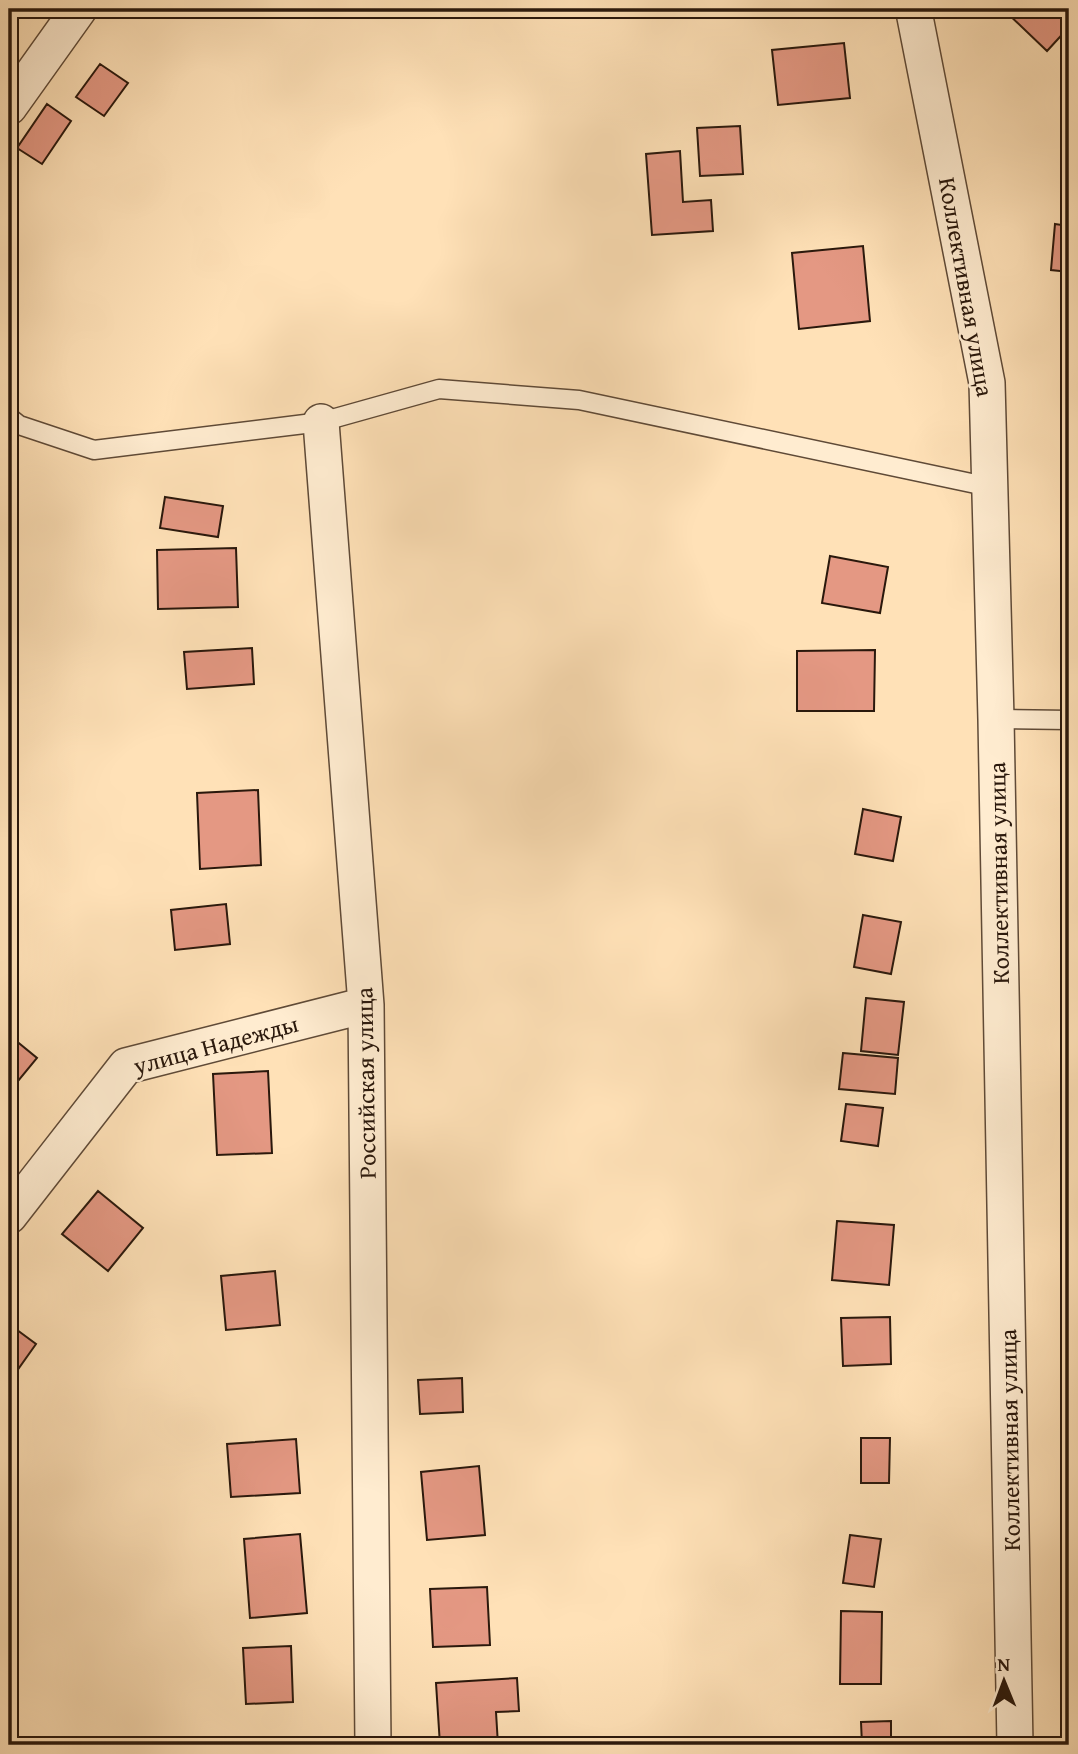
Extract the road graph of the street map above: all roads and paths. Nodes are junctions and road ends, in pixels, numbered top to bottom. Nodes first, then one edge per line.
1 (79, 9) edge
2 (916, 9) edge
3 (9, 107) edge
4 (9, 417) edge
5 (321, 422) junction
6 (990, 487) junction
7 (996, 719) junction
8 (1069, 720) edge
9 (366, 1005) junction
10 (9, 1216) edge
11 (373, 1745) edge
12 (1015, 1745) edge

1 - 3 street
2 - 6 street, Коллективная улица
4 - 5 lane
5 - 6 lane
5 - 9 street, Российская улица
6 - 7 street, Коллективная улица
7 - 8 lane
7 - 12 street, Коллективная улица
9 - 10 street, улица Надежды
9 - 11 street, Российская улица

